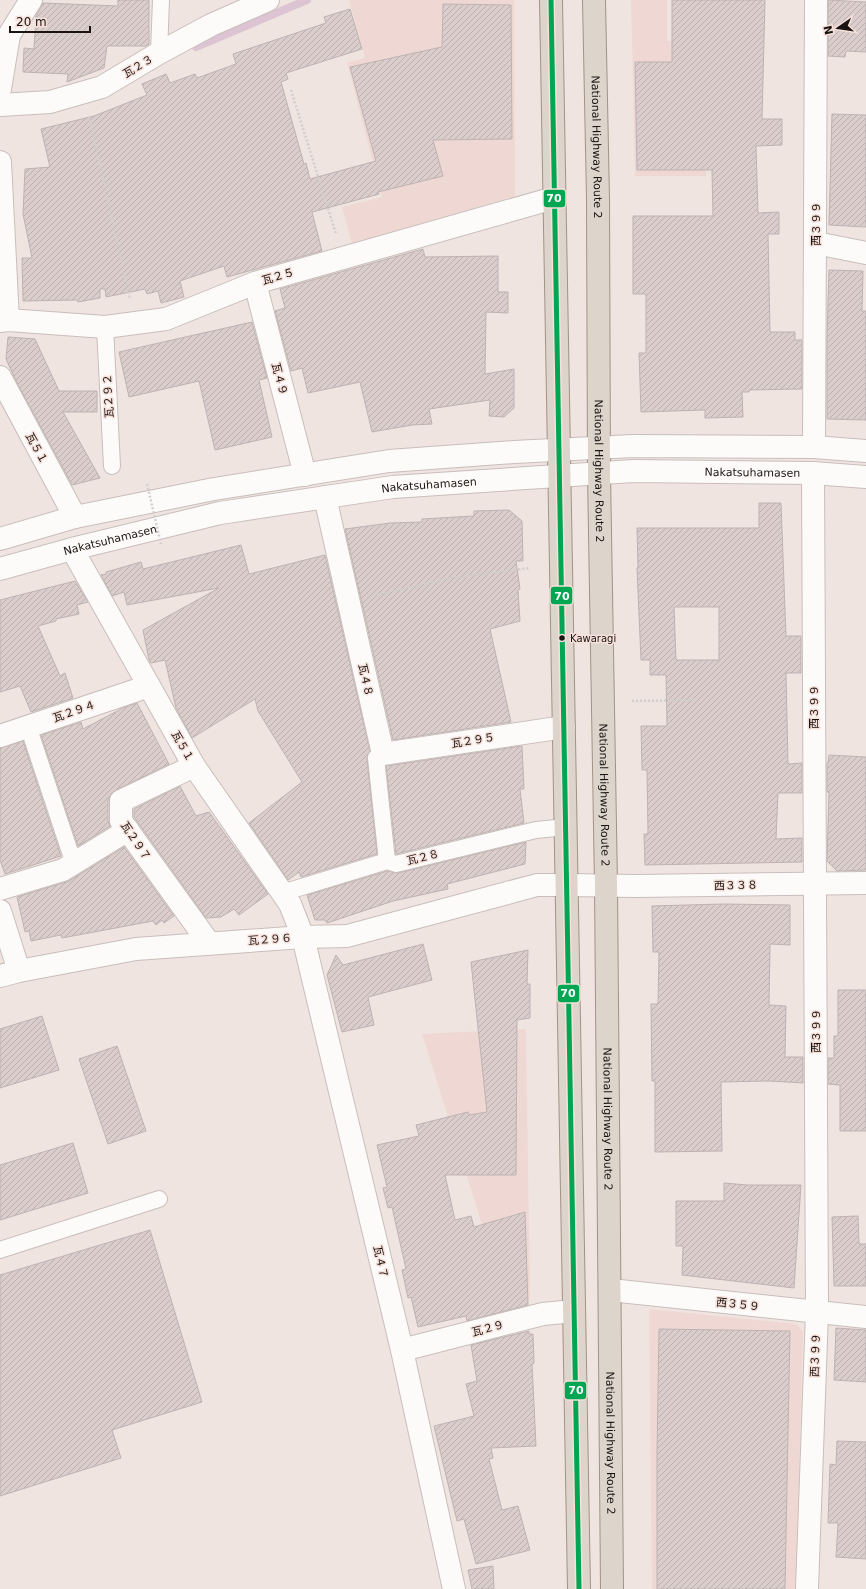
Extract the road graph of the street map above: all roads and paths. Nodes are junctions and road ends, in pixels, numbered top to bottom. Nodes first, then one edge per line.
1 (31, 0) edge
2 (161, 0) edge
3 (268, 0) edge
4 (551, 0) edge
5 (594, 0) edge
6 (816, 0) edge
7 (159, 53) junction
8 (0, 89) edge
9 (291, 90) dead end
10 (84, 92) junction
11 (0, 105) edge
12 (0, 162) edge
13 (554, 198) junction
14 (816, 243) junction
15 (866, 253) edge
16 (344, 258) junction
17 (255, 283) junction
18 (4, 320) edge
19 (136, 323) junction
20 (105, 327) junction
21 (0, 378) edge
22 (599, 447) junction
23 (814, 448) junction
24 (559, 450) junction
25 (866, 451) edge
26 (112, 466) dead end
27 (813, 473) junction
28 (305, 474) junction
29 (598, 474) junction
30 (558, 476) junction
31 (866, 477) edge
32 (147, 484) dead end
33 (325, 497) junction
34 (75, 517) junction
35 (0, 539) edge
36 (161, 544) dead end
37 (72, 548) junction
38 (530, 568) dead end
39 (0, 569) edge
40 (349, 602) junction
41 (149, 686) junction
42 (695, 700) dead end
43 (632, 701) dead end
44 (28, 726) junction
45 (564, 727) junction
46 (0, 736) edge
47 (383, 754) junction
48 (194, 766) junction
49 (566, 827) junction
50 (128, 830) junction
51 (387, 861) junction
52 (74, 864) junction
53 (816, 883) junction
54 (866, 883) edge
55 (567, 885) junction
56 (606, 885) junction
57 (0, 889) edge
58 (282, 893) junction
59 (0, 911) edge
60 (303, 937) junction
61 (209, 943) junction
62 (10, 974) edge
63 (159, 1199) dead end
64 (0, 1250) edge
65 (610, 1290) junction
66 (574, 1310) junction
67 (817, 1312) junction
68 (866, 1317) edge
69 (402, 1350) junction
70 (454, 1589) edge
71 (579, 1589) edge
72 (612, 1589) edge
73 (806, 1589) edge

1 - 8 street
2 - 7 lane
3 - 7 street, 瓦２３
4 - 13 highway
5 - 22 highway, National Highway Route 2
6 - 14 street, 西３９９
7 - 10 street, 瓦２３
9 - 16 path
10 - 11 street, 瓦２３
10 - 19 path
12 - 18 street
13 - 16 street, 瓦２５
13 - 24 highway
14 - 15 street
14 - 23 street, 西３９９
16 - 17 street, 瓦２５
17 - 19 street, 瓦２５
17 - 28 street, 瓦４９
18 - 20 street, 瓦２５
19 - 20 street, 瓦２５
20 - 26 lane, 瓦２９２
21 - 34 street, 瓦５１
22 - 23 street
22 - 24 street
22 - 29 highway, National Highway Route 2
23 - 25 street
24 - 28 street
24 - 30 highway
27 - 29 street, Nakatsuhamasen
27 - 31 street, Nakatsuhamasen
27 - 53 street, 西３９９
28 - 34 street
29 - 30 street, Nakatsuhamasen
29 - 56 highway, National Highway Route 2
30 - 33 street, Nakatsuhamasen
30 - 45 highway
32 - 36 path, bridge
33 - 37 street, Nakatsuhamasen
33 - 40 street, 瓦４８
34 - 35 street
37 - 39 street, Nakatsuhamasen
37 - 41 street, 瓦５１
38 - 40 path
40 - 47 street, 瓦４８
41 - 44 street, 瓦２９４
41 - 48 street, 瓦５１
42 - 43 path
44 - 46 street, 瓦２９４
44 - 52 lane
45 - 47 street, 瓦２９５
45 - 49 highway
47 - 51 lane
48 - 50 street, 瓦２９７
48 - 58 street, 瓦５１
49 - 51 lane, 瓦２８
49 - 55 highway
50 - 52 street
50 - 61 street, 瓦２９７
51 - 58 lane, 瓦２８
52 - 57 street
53 - 54 street, 西３３８
53 - 56 street, 西３３８
53 - 67 street, 西３９９
55 - 56 street, 西３３８
55 - 60 street, 瓦２９６
55 - 66 highway
56 - 65 highway, National Highway Route 2
58 - 60 street, 瓦５１
59 - 62 street
60 - 61 street, 瓦２９６
60 - 69 street, 瓦４７
61 - 62 street, 瓦２９６
63 - 64 lane
65 - 67 street, 西３５９
65 - 72 highway, National Highway Route 2
66 - 69 street, 瓦２９
66 - 71 highway
67 - 68 street, 西３５９
67 - 73 street, 西３９９
69 - 70 street, 瓦４７

